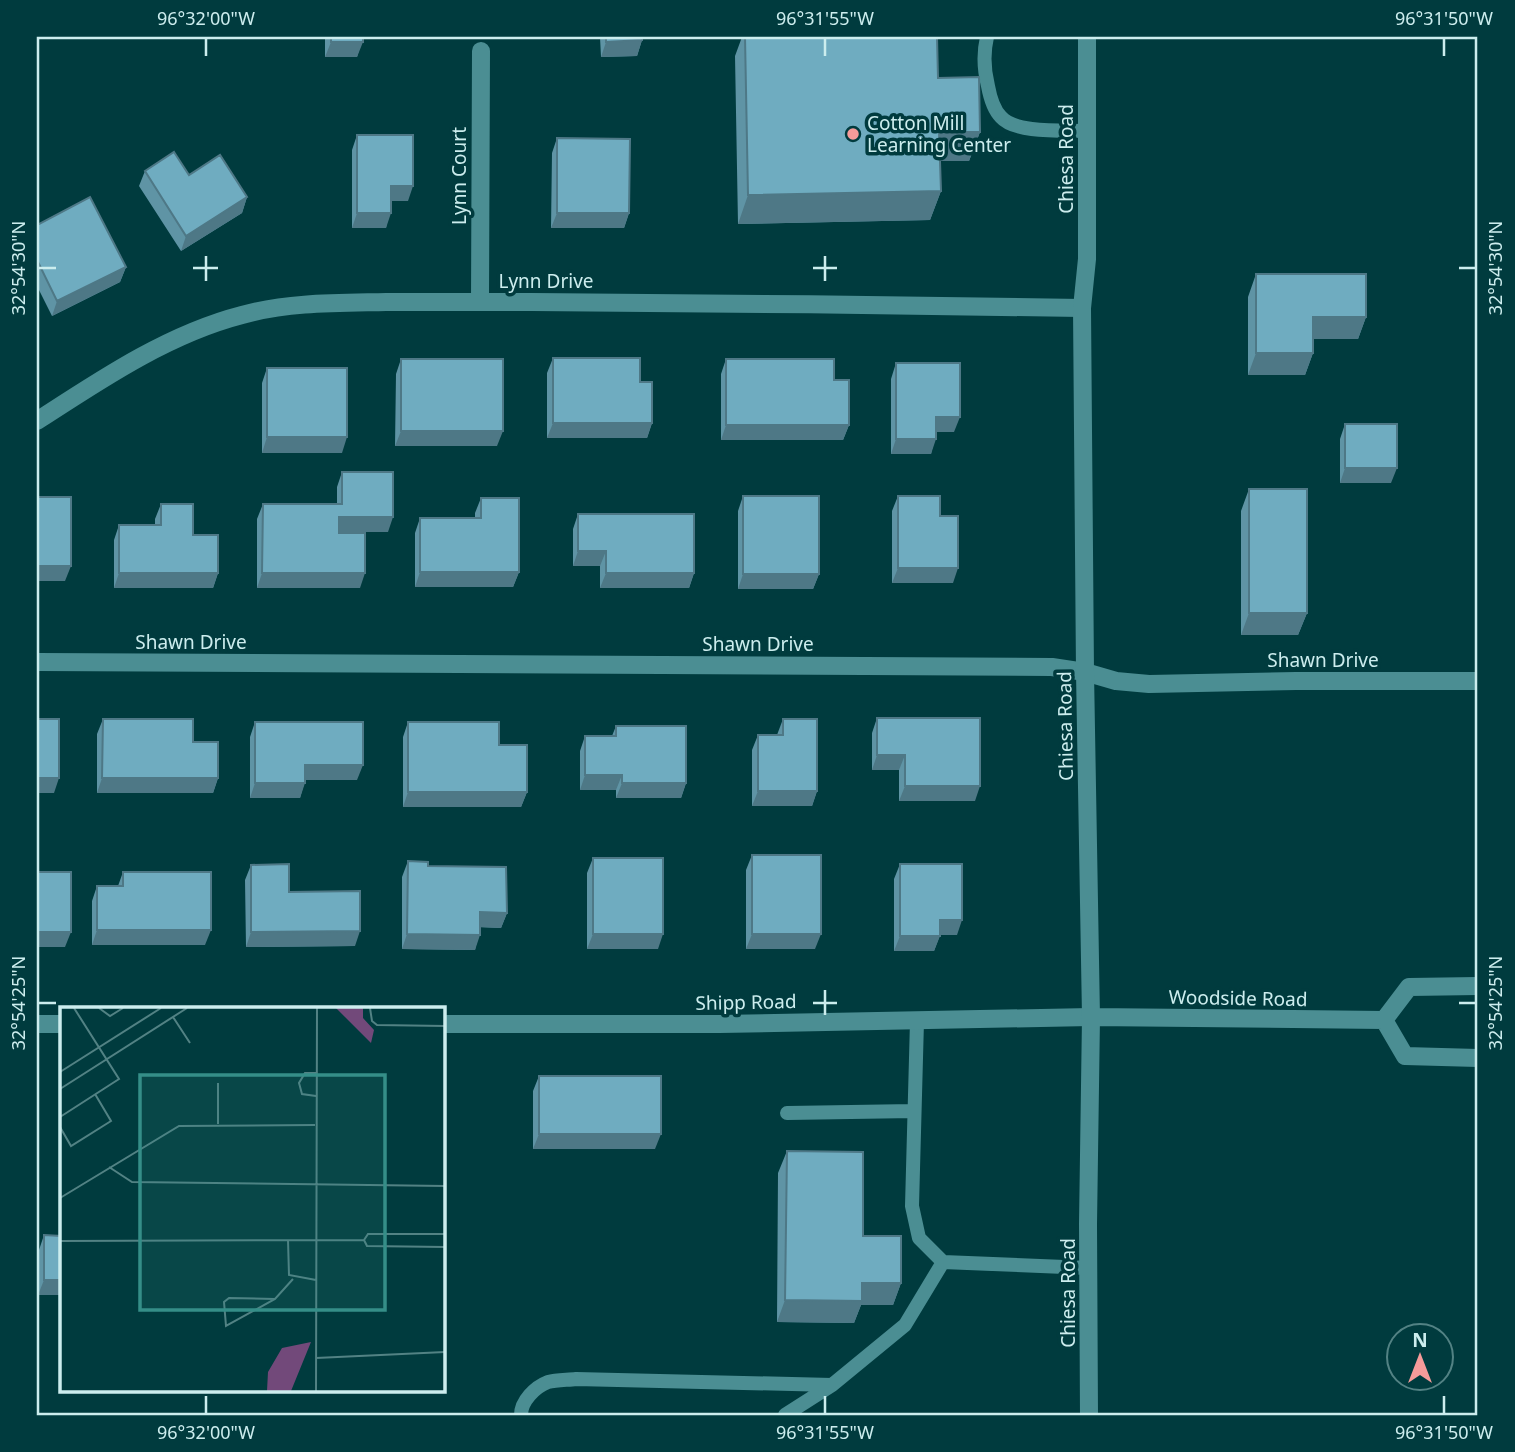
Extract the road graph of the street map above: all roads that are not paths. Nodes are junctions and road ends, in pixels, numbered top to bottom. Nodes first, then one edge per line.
1 (987, 37) edge
2 (1087, 37) edge
3 (481, 51) dead end
4 (1087, 131) junction
5 (480, 302) junction
6 (1082, 308) junction
7 (37, 421) edge
8 (37, 662) edge
9 (1085, 673) junction
10 (1478, 681) edge
11 (1478, 986) edge
12 (1091, 1017) junction
13 (1384, 1020) junction
14 (917, 1021) junction
15 (37, 1024) edge
16 (60, 1024) edge
17 (444, 1024) edge
18 (1478, 1058) edge
19 (914, 1111) junction
20 (787, 1113) dead end
21 (943, 1262) junction
22 (1089, 1268) junction
23 (831, 1385) junction
24 (521, 1415) edge
25 (785, 1415) edge
26 (1089, 1415) edge

1 - 4 lane
2 - 4 street, Chiesa Road
3 - 5 street, Lynn Court
4 - 6 street, Chiesa Road
5 - 6 street, Lynn Drive
5 - 7 street, Lynn Drive
6 - 9 street, Chiesa Road
8 - 9 street, Shawn Drive
9 - 10 street, Shawn Drive
9 - 12 street, Chiesa Road
11 - 13 street
12 - 13 street, Woodside Road
12 - 14 street, Shipp Road
12 - 22 street, Chiesa Road
13 - 18 street
14 - 17 street, Shipp Road
14 - 19 lane
15 - 16 street
19 - 20 lane
19 - 21 lane
21 - 22 lane
21 - 23 lane
22 - 26 street, Chiesa Road
23 - 24 lane
23 - 25 lane

